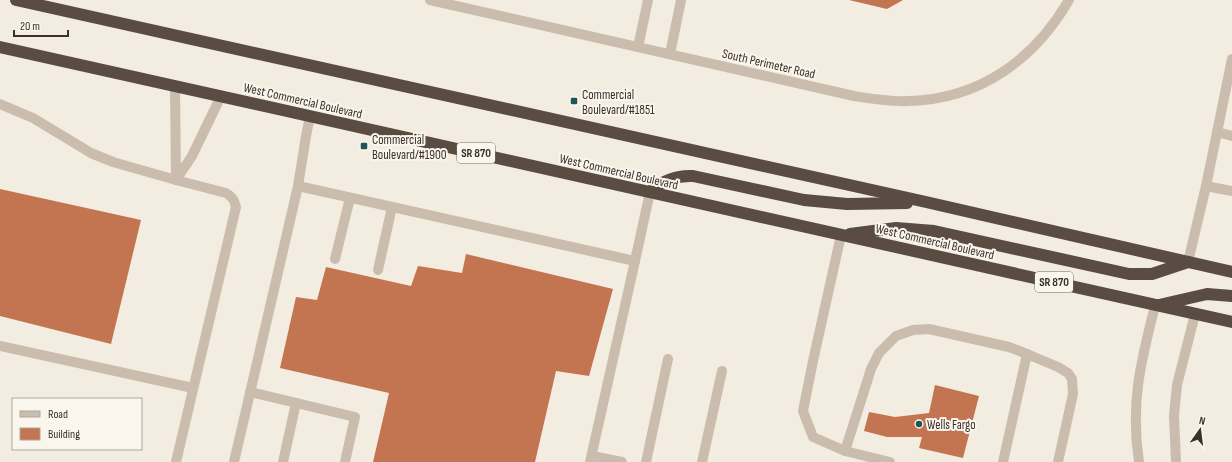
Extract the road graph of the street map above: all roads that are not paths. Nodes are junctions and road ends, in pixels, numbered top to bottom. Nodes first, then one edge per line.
1 (16, 0) edge
2 (430, 0) edge
3 (648, 0) edge
4 (681, 0) edge
5 (1069, 0) edge
6 (0, 47) edge
7 (638, 47) junction
8 (670, 54) junction
9 (1232, 59) edge
10 (1229, 84) edge
11 (175, 86) junction
12 (221, 96) junction
13 (0, 104) edge
14 (310, 116) junction
15 (1217, 132) junction
16 (1232, 136) edge
17 (176, 180) junction
18 (298, 186) junction
19 (1206, 186) junction
20 (1232, 191) edge
21 (650, 192) junction
22 (350, 198) junction
23 (926, 202) junction
24 (392, 207) junction
25 (841, 235) junction
26 (335, 259) dead end
27 (635, 261) junction
28 (1188, 262) junction
29 (378, 270) dead end
30 (1232, 272) edge
31 (1232, 296) edge
32 (1155, 306) junction
33 (1195, 314) junction
34 (1232, 322) edge
35 (0, 346) edge
36 (1027, 354) junction
37 (668, 359) dead end
38 (722, 371) dead end
39 (193, 388) junction
40 (250, 392) junction
41 (296, 403) junction
42 (845, 451) junction
43 (591, 459) edge
44 (176, 462) edge
45 (234, 462) edge
46 (283, 462) edge
47 (345, 462) edge
48 (622, 462) edge
49 (646, 462) edge
50 (702, 462) edge
51 (890, 462) edge
52 (1003, 462) edge
53 (1058, 462) edge
54 (1138, 462) edge
55 (1176, 462) edge

1 - 23 highway
2 - 7 street, South Perimeter Road
3 - 7 street
4 - 8 street
5 - 8 street, South Perimeter Road
6 - 11 highway, West Commercial Boulevard / SR 870
7 - 8 street, South Perimeter Road
9 - 10 street
10 - 15 street
11 - 12 highway, West Commercial Boulevard / SR 870
11 - 17 street
12 - 14 highway, West Commercial Boulevard / SR 870
12 - 17 street
13 - 17 street
14 - 18 street
14 - 21 highway, West Commercial Boulevard / SR 870
15 - 16 street
15 - 19 street
17 - 39 street
18 - 22 street
18 - 40 street
19 - 20 street
19 - 28 street
21 - 23 highway
21 - 25 highway, West Commercial Boulevard / SR 870
21 - 27 street
22 - 24 street
22 - 26 street
23 - 28 highway
24 - 27 street
24 - 29 street
25 - 28 highway
25 - 32 highway, West Commercial Boulevard / SR 870
25 - 42 street
27 - 43 street
28 - 30 highway
31 - 32 highway
32 - 33 highway, West Commercial Boulevard / SR 870
32 - 54 street
33 - 34 highway, West Commercial Boulevard / SR 870
33 - 55 street
35 - 39 street
36 - 42 street
36 - 52 street
36 - 53 street
37 - 49 street
38 - 50 street
39 - 44 street
40 - 41 street
40 - 45 street
41 - 46 street
41 - 47 street
42 - 51 street
43 - 48 street

